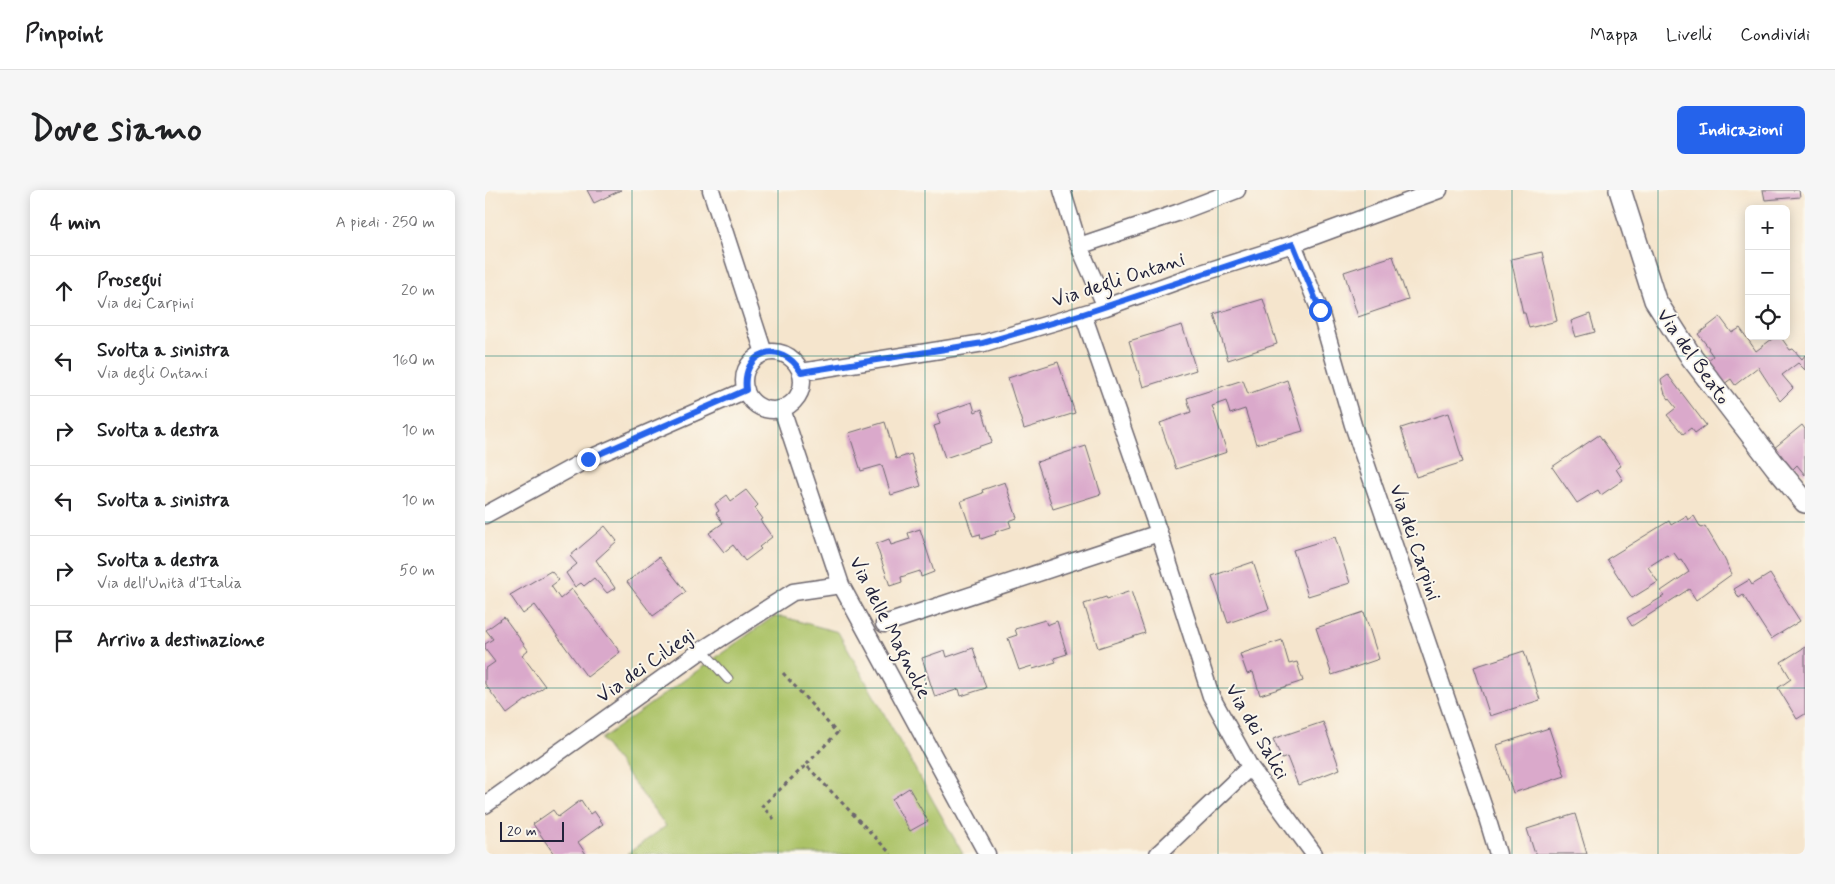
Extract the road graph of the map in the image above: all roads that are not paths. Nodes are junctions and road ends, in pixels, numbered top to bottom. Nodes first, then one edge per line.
1 (711, 190) edge
2 (1062, 190) edge
3 (1237, 190) edge
4 (1439, 190) edge
5 (1620, 190) edge
6 (1293, 244) junction
7 (1079, 246) junction
8 (1106, 307) junction
9 (1083, 314) junction
10 (764, 353) junction
11 (801, 372) junction
12 (746, 390) junction
13 (782, 409) junction
14 (1805, 502) edge
15 (485, 515) edge
16 (1159, 533) junction
17 (841, 585) junction
18 (884, 624) dead end
19 (702, 650) junction
20 (728, 678) dead end
21 (1250, 767) junction
22 (485, 805) edge
23 (987, 854) edge
24 (1158, 854) edge
25 (1314, 854) edge
26 (1498, 854) edge

1 - 10 street
2 - 7 street
3 - 7 street
4 - 6 street, Via degli Ontani
5 - 14 street, Via del Beato
6 - 8 street, Via degli Ontani
6 - 26 street, Via dei Carpini
7 - 8 street
8 - 9 street, Via degli Ontani
9 - 11 street, Via degli Ontani
9 - 16 street, Via dei Salici
10 - 11 street
10 - 12 street
11 - 13 street
12 - 13 street
12 - 15 street
13 - 17 street, Via delle Magnolie
16 - 18 street
16 - 21 street, Via dei Salici
17 - 19 street, Via dei Ciliegi
17 - 23 street, Via delle Magnolie
19 - 20 lane
19 - 22 street, Via dei Ciliegi
21 - 24 street
21 - 25 street, Via dei Salici

